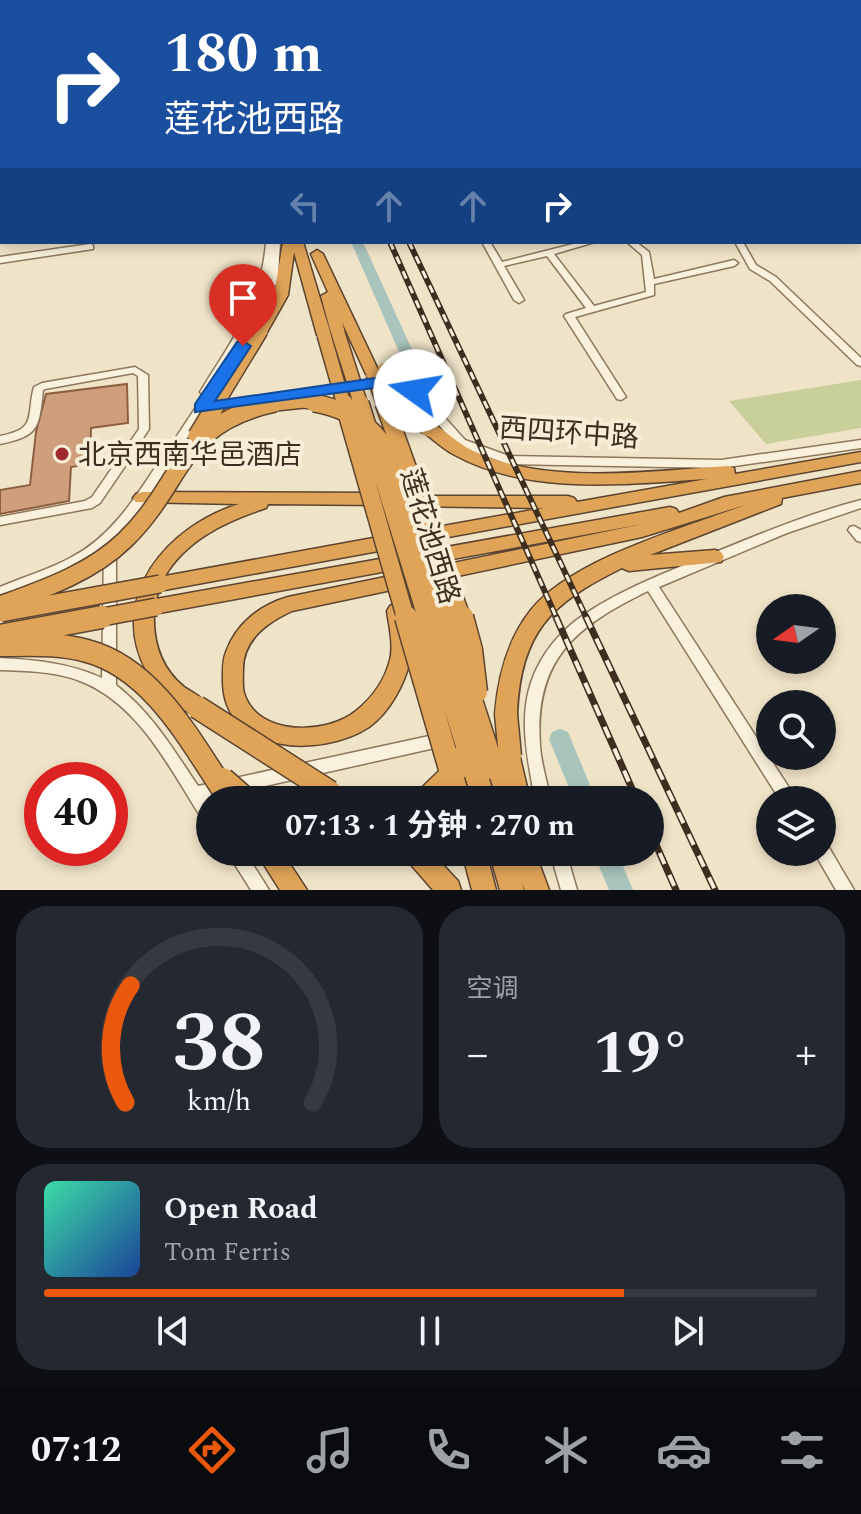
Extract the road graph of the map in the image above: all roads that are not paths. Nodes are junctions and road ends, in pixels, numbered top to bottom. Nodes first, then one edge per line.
1 (270, 244) edge
2 (276, 244) edge
3 (289, 244) edge
4 (298, 244) edge
5 (487, 244) edge
6 (634, 244) edge
7 (740, 244) edge
8 (568, 245) edge
9 (90, 247) dead end
10 (315, 248) edge
11 (549, 253) junction
12 (0, 260) edge
13 (734, 263) dead end
14 (499, 265) junction
15 (650, 282) junction
16 (519, 300) dead end
17 (591, 309) junction
18 (331, 334) junction
19 (861, 363) edge
20 (378, 372) junction
21 (621, 397) dead end
22 (201, 408) junction
23 (0, 440) edge
24 (861, 444) edge
25 (131, 449) junction
26 (189, 449) junction
27 (170, 455) junction
28 (861, 457) edge
29 (669, 465) junction
30 (794, 469) junction
31 (568, 476) junction
32 (861, 477) edge
33 (808, 487) junction
34 (142, 498) junction
35 (297, 498) junction
36 (623, 500) junction
37 (861, 504) edge
38 (0, 521) edge
39 (110, 535) junction
40 (715, 557) junction
41 (597, 573) junction
42 (396, 582) junction
43 (331, 585) junction
44 (651, 585) junction
45 (0, 592) edge
46 (0, 605) edge
47 (0, 613) edge
48 (0, 636) edge
49 (0, 645) edge
50 (0, 664) edge
51 (109, 686) junction
52 (529, 722) junction
53 (201, 759) junction
54 (502, 762) junction
55 (220, 786) edge
56 (231, 786) edge
57 (320, 786) edge
58 (439, 786) edge
59 (455, 786) edge
60 (479, 786) edge
61 (504, 786) edge
62 (513, 786) edge
63 (539, 786) edge
64 (780, 786) edge
65 (194, 794) junction
66 (196, 797) edge
67 (245, 866) edge
68 (278, 866) edge
69 (428, 866) edge
70 (478, 866) edge
71 (505, 866) edge
72 (529, 866) edge
73 (533, 866) edge
74 (562, 866) edge
75 (831, 866) edge
76 (261, 890) edge
77 (295, 890) edge
78 (449, 890) edge
79 (484, 890) edge
80 (512, 890) edge
81 (538, 890) edge
82 (569, 890) edge
83 (846, 890) edge

1 - 22 street
2 - 22 street
3 - 26 highway, bridge
4 - 18 highway, 莲花池西路
5 - 14 street
6 - 15 street
7 - 19 street
8 - 11 street
9 - 12 street
10 - 18 highway, 莲花池西路
10 - 20 highway
11 - 14 street
11 - 17 street
13 - 15 street
14 - 16 street
15 - 17 street
17 - 21 street
18 - 42 highway, 莲花池西路, bridge
18 - 60 highway, 莲花池西路, bridge
20 - 31 highway, bridge
20 - 58 highway, bridge
22 - 27 street
22 - 29 street, 西四环中路
23 - 25 street
24 - 29 street, 西四环中路
25 - 27 street
25 - 38 street
26 - 46 highway, bridge
26 - 54 highway, bridge
27 - 34 street
28 - 30 highway
29 - 31 highway
30 - 31 highway
30 - 36 highway
32 - 33 highway
33 - 41 highway
33 - 43 highway
34 - 35 highway
34 - 39 street
35 - 36 highway
35 - 57 highway, bridge
36 - 47 highway, bridge
37 - 40 street
39 - 45 street
39 - 51 street
40 - 41 highway
40 - 44 street
41 - 54 highway, bridge
42 - 43 highway, bridge
42 - 59 highway, 莲花池西路, bridge
43 - 48 highway, bridge
44 - 52 street
44 - 64 street
49 - 53 highway, bridge
50 - 51 street
51 - 65 street
52 - 63 street
52 - 65 street
53 - 55 highway, bridge
53 - 56 highway, bridge
54 - 61 highway
54 - 62 highway
65 - 66 street
67 - 76 street
68 - 77 highway
69 - 78 highway
70 - 79 highway
71 - 80 highway
72 - 81 highway
73 - 81 highway
74 - 82 street
75 - 83 street

